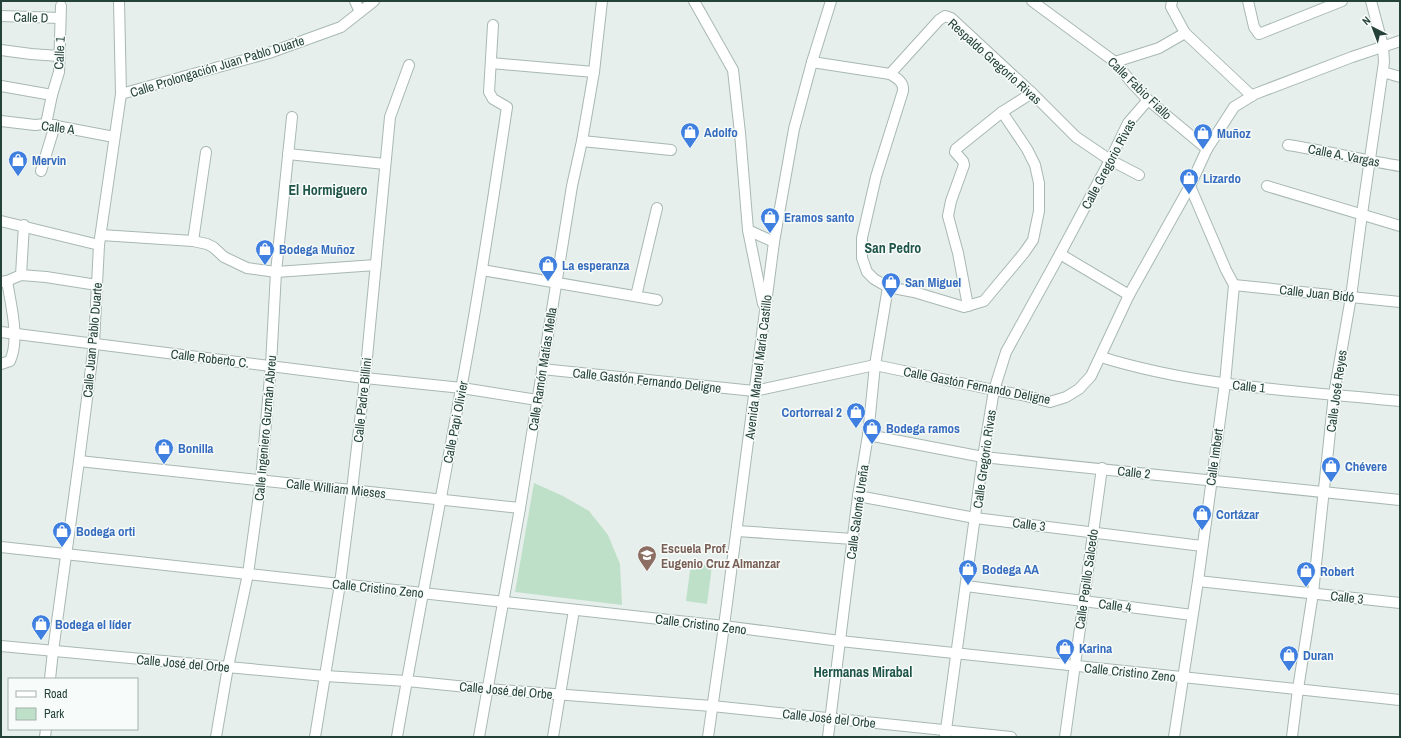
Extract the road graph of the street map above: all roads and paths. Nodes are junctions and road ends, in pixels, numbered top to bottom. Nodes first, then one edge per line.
1 (119, 1) edge
2 (355, 1) edge
3 (374, 1) edge
4 (602, 1) edge
5 (694, 1) edge
6 (831, 1) edge
7 (1032, 1) edge
8 (1172, 1) edge
9 (1248, 1) edge
10 (1342, 1) edge
11 (1371, 1) edge
12 (61, 6) dead end
13 (360, 12) junction
14 (1, 16) edge
15 (60, 18) junction
16 (493, 25) dead end
17 (1185, 33) junction
18 (1400, 41) edge
19 (1383, 46) junction
20 (1, 50) edge
21 (59, 56) junction
22 (812, 62) junction
23 (1115, 62) junction
24 (491, 63) junction
25 (408, 64) dead end
26 (594, 72) junction
27 (1383, 72) junction
28 (890, 74) junction
29 (1400, 76) edge
30 (1, 86) edge
31 (120, 94) junction
32 (1032, 94) junction
33 (52, 95) junction
34 (1252, 96) junction
35 (1148, 100) junction
36 (1002, 112) junction
37 (292, 117) dead end
38 (1, 121) edge
39 (50, 124) junction
40 (114, 137) junction
41 (582, 141) junction
42 (1288, 145) dead end
43 (1207, 149) junction
44 (671, 150) dead end
45 (206, 152) dead end
46 (288, 154) junction
47 (1110, 160) junction
48 (1370, 161) junction
49 (385, 164) junction
50 (1400, 166) edge
51 (40, 171) dead end
52 (1139, 175) dead end
53 (1190, 186) junction
54 (1267, 186) dead end
55 (657, 208) dead end
56 (1362, 214) junction
57 (1, 221) edge
58 (24, 225) junction
59 (1400, 226) edge
60 (748, 230) junction
61 (100, 240) junction
62 (193, 241) junction
63 (774, 242) junction
64 (1060, 254) junction
65 (376, 265) junction
66 (482, 270) junction
67 (276, 272) junction
68 (21, 275) junction
69 (4, 281) edge
70 (556, 283) junction
71 (97, 285) junction
72 (1234, 285) junction
73 (888, 287) junction
74 (1129, 295) junction
75 (636, 296) junction
76 (1351, 297) junction
77 (657, 300) dead end
78 (1400, 302) edge
79 (968, 306) junction
80 (764, 311) junction
81 (1, 332) edge
82 (15, 334) junction
83 (94, 344) junction
84 (1101, 356) junction
85 (1, 364) edge
86 (272, 365) junction
87 (876, 365) junction
88 (542, 369) junction
89 (365, 378) junction
90 (1225, 383) junction
91 (462, 388) junction
92 (994, 390) junction
93 (754, 391) junction
94 (1334, 394) junction
95 (537, 400) junction
96 (1400, 401) edge
97 (868, 435) junction
98 (983, 456) junction
99 (80, 461) junction
100 (1102, 468) junction
101 (261, 480) junction
102 (1211, 480) junction
103 (352, 490) junction
104 (1324, 493) junction
105 (858, 496) junction
106 (441, 499) junction
107 (1400, 500) edge
108 (520, 508) junction
109 (975, 518) junction
110 (737, 531) junction
111 (1093, 532) junction
112 (853, 539) junction
113 (1202, 546) junction
114 (1, 547) edge
115 (66, 554) junction
116 (248, 574) junction
117 (1198, 581) junction
118 (340, 584) junction
119 (966, 586) junction
120 (423, 593) junction
121 (1313, 593) junction
122 (1083, 601) junction
123 (503, 602) junction
124 (1400, 603) edge
125 (574, 610) junction
126 (1192, 615) junction
127 (724, 626) junction
128 (840, 641) junction
129 (1, 646) edge
130 (53, 651) junction
131 (956, 653) junction
132 (1074, 666) junction
133 (228, 667) junction
134 (325, 676) junction
135 (50, 678) edge
136 (1184, 678) junction
137 (407, 681) junction
138 (487, 689) junction
139 (1298, 689) junction
140 (560, 694) junction
141 (1400, 700) edge
142 (712, 706) junction
143 (830, 718) junction
144 (945, 734) edge
145 (216, 737) edge
146 (315, 737) edge
147 (397, 737) edge
148 (479, 737) edge
149 (553, 737) edge
150 (708, 737) edge
151 (828, 737) edge
152 (1011, 737) edge
153 (1064, 737) edge
154 (1174, 737) edge
155 (1292, 737) edge

1 - 31 street, Calle Juan Pablo Duarte
2 - 13 street
3 - 13 street, Calle Prolongación Juan Pablo Duarte
4 - 26 street, Calle Ramón Matías Mella
5 - 60 street
6 - 22 street, Avenida Manuel María Castillo
7 - 23 street, Calle Fabio Fiallo
8 - 17 street
9 - 10 street
11 - 19 street, Calle José Reyes
12 - 15 street, Calle 1
13 - 31 street, Calle Prolongación Juan Pablo Duarte
14 - 15 street, Calle D
15 - 21 street, Calle 1
16 - 24 street
17 - 23 street
17 - 34 street
18 - 19 street, Calle Gastón Fernando Deligne
19 - 27 street, Calle José Reyes
19 - 34 street, Calle Gastón Fernando Deligne
20 - 21 street
21 - 33 street, Calle 1
22 - 28 street
22 - 63 street, Avenida Manuel María Castillo
23 - 35 street, Calle Fabio Fiallo
24 - 26 street
24 - 66 street, Calle Papi Olivier
25 - 49 street, Calle Padre Billini
26 - 41 street, Calle Ramón Matías Mella
27 - 29 street
27 - 48 street, Calle José Reyes
28 - 32 street, Respaldo Gregorio Rivas
28 - 73 street
30 - 33 street
31 - 40 street, Calle Juan Pablo Duarte
32 - 36 street
32 - 47 street, Respaldo Gregorio Rivas
33 - 39 street, Calle 1
34 - 43 street, Calle Gastón Fernando Deligne
35 - 43 street, Calle Fabio Fiallo
35 - 47 street, Calle Gregorio Rivas
36 - 79 street
36 - 79 street
37 - 46 street, Calle Ingeniero Guzmán Abreu
38 - 39 street, Calle A
39 - 40 street, Calle A
39 - 51 street, Calle 1
40 - 61 street, Calle Juan Pablo Duarte
41 - 44 street
41 - 70 street, Calle Ramón Matías Mella
42 - 48 street, Calle A. Vargas
43 - 53 street, Calle Gastón Fernando Deligne
45 - 62 street
46 - 49 street
46 - 67 street, Calle Ingeniero Guzmán Abreu
47 - 52 street, Respaldo Gregorio Rivas
47 - 64 street, Calle Gregorio Rivas
48 - 50 street, Calle A. Vargas
48 - 56 street, Calle José Reyes
49 - 65 street, Calle Padre Billini
53 - 72 street
53 - 74 street, Calle Gastón Fernando Deligne
54 - 56 street
55 - 75 street
56 - 59 street
56 - 76 street, Calle José Reyes
57 - 58 street
58 - 61 street
58 - 68 street
60 - 63 street
60 - 80 street
61 - 62 street
61 - 71 street, Calle Juan Pablo Duarte
62 - 67 street
63 - 80 street, Avenida Manuel María Castillo
64 - 74 street
64 - 92 street, Calle Gregorio Rivas
65 - 67 street
65 - 89 street, Calle Padre Billini
66 - 70 street
66 - 91 street, Calle Papi Olivier
67 - 86 street, Calle Ingeniero Guzmán Abreu
68 - 69 street
68 - 71 street
69 - 82 street
70 - 75 street
70 - 88 street, Calle Ramón Matías Mella
71 - 83 street, Calle Juan Pablo Duarte
72 - 76 street, Calle Juan Bidó
72 - 90 street, Calle Imbert
73 - 79 street
73 - 87 street, Calle Salomé Ureña
74 - 84 street, Calle Gastón Fernando Deligne
75 - 77 street
76 - 78 street, Calle Juan Bidó
76 - 94 street, Calle José Reyes
80 - 93 street, Avenida Manuel María Castillo
81 - 82 street, Calle Roberto C.
82 - 83 street, Calle Roberto C.
82 - 85 street
83 - 86 street, Calle Roberto C.
83 - 99 street, Calle Juan Pablo Duarte
84 - 90 street, Calle 1
84 - 92 street, Calle Gastón Fernando Deligne
86 - 89 street, Calle Roberto C.
86 - 101 street, Calle Ingeniero Guzmán Abreu
87 - 92 street, Calle Gastón Fernando Deligne
87 - 93 street, Calle Gastón Fernando Deligne
87 - 97 street, Calle Salomé Ureña
88 - 93 street, Calle Gastón Fernando Deligne
88 - 95 street, Calle Ramón Matías Mella
89 - 91 street, Calle Roberto C.
89 - 103 street, Calle Padre Billini
90 - 94 street, Calle 1
90 - 102 street, Calle Imbert
91 - 95 street, Calle Roberto C.
91 - 106 street, Calle Papi Olivier
92 - 98 street, Calle Gregorio Rivas
93 - 110 street, Avenida Manuel María Castillo
94 - 96 street, Calle 1
94 - 104 street, Calle José Reyes
95 - 108 street, Calle Ramón Matías Mella
97 - 98 street, Calle 2
97 - 105 street, Calle Salomé Ureña
98 - 100 street, Calle 2
98 - 109 street, Calle Gregorio Rivas
99 - 101 street, Calle William Mieses
99 - 115 street, Calle Juan Pablo Duarte
100 - 102 street, Calle 2
100 - 111 street, Calle Pepillo Salcedo
101 - 103 street, Calle William Mieses
101 - 116 street, Calle Ingeniero Guzmán Abreu
102 - 104 street, Calle 2
102 - 113 street, Calle Imbert
103 - 106 street, Calle William Mieses
103 - 118 street, Calle Padre Billini
104 - 107 street, Calle 2
104 - 121 street, Calle José Reyes
105 - 109 street, Calle 3
105 - 112 street, Calle Salomé Ureña
106 - 108 street, Calle William Mieses
106 - 120 street, Calle Papi Olivier
108 - 123 street, Calle Ramón Matías Mella
109 - 111 street, Calle 3
109 - 119 street, Calle Gregorio Rivas
110 - 112 street
110 - 127 street, Avenida Manuel María Castillo
111 - 113 street, Calle 3
111 - 122 street, Calle Pepillo Salcedo
112 - 128 street, Calle Salomé Ureña
113 - 117 street, Calle Imbert
114 - 115 street, Calle Cristino Zeno
115 - 116 street, Calle Cristino Zeno
115 - 130 street, Calle Juan Pablo Duarte
116 - 118 street, Calle Cristino Zeno
116 - 133 street, Calle Ingeniero Guzmán Abreu
117 - 121 street, Calle 3
117 - 126 street, Calle Imbert
118 - 120 street, Calle Cristino Zeno
118 - 134 street, Calle Padre Billini
119 - 122 street, Calle 4
119 - 131 street, Calle Gregorio Rivas
120 - 123 street, Calle Cristino Zeno
120 - 137 street, Calle Papi Olivier
121 - 124 street, Calle 3
121 - 139 street, Calle José Reyes
122 - 126 street, Calle 4
122 - 132 street, Calle Pepillo Salcedo
123 - 125 street, Calle Cristino Zeno
123 - 138 street, Calle Ramón Matías Mella
125 - 127 street, Calle Cristino Zeno
125 - 140 street
126 - 136 street, Calle Imbert
127 - 128 street, Calle Cristino Zeno
127 - 142 street, Avenida Manuel María Castillo
128 - 131 street, Calle Cristino Zeno
128 - 143 street, Calle Salomé Ureña
129 - 130 street, Calle José del Orbe
130 - 133 street, Calle José del Orbe
130 - 135 street, Calle Juan Pablo Duarte
131 - 132 street, Calle Cristino Zeno
131 - 144 street, Calle Gregorio Rivas
132 - 136 street, Calle Cristino Zeno
132 - 153 street, Calle Pepillo Salcedo
133 - 134 street, Calle José del Orbe
133 - 145 street, Calle Ingeniero Guzmán Abreu
134 - 137 street, Calle José del Orbe
134 - 146 street, Calle Padre Billini
136 - 139 street, Calle Cristino Zeno
136 - 154 street, Calle Imbert
137 - 138 street, Calle José del Orbe
137 - 147 street, Calle Papi Olivier
138 - 140 street, Calle José del Orbe
138 - 148 street, Calle Ramón Matías Mella
139 - 141 street, Calle Cristino Zeno
139 - 155 street, Calle José Reyes
140 - 142 street, Calle José del Orbe
140 - 149 street
142 - 143 street, Calle José del Orbe
142 - 150 street, Avenida Manuel María Castillo
143 - 144 street, Calle José del Orbe
143 - 151 street, Calle Salomé Ureña
144 - 152 street, Calle José del Orbe

